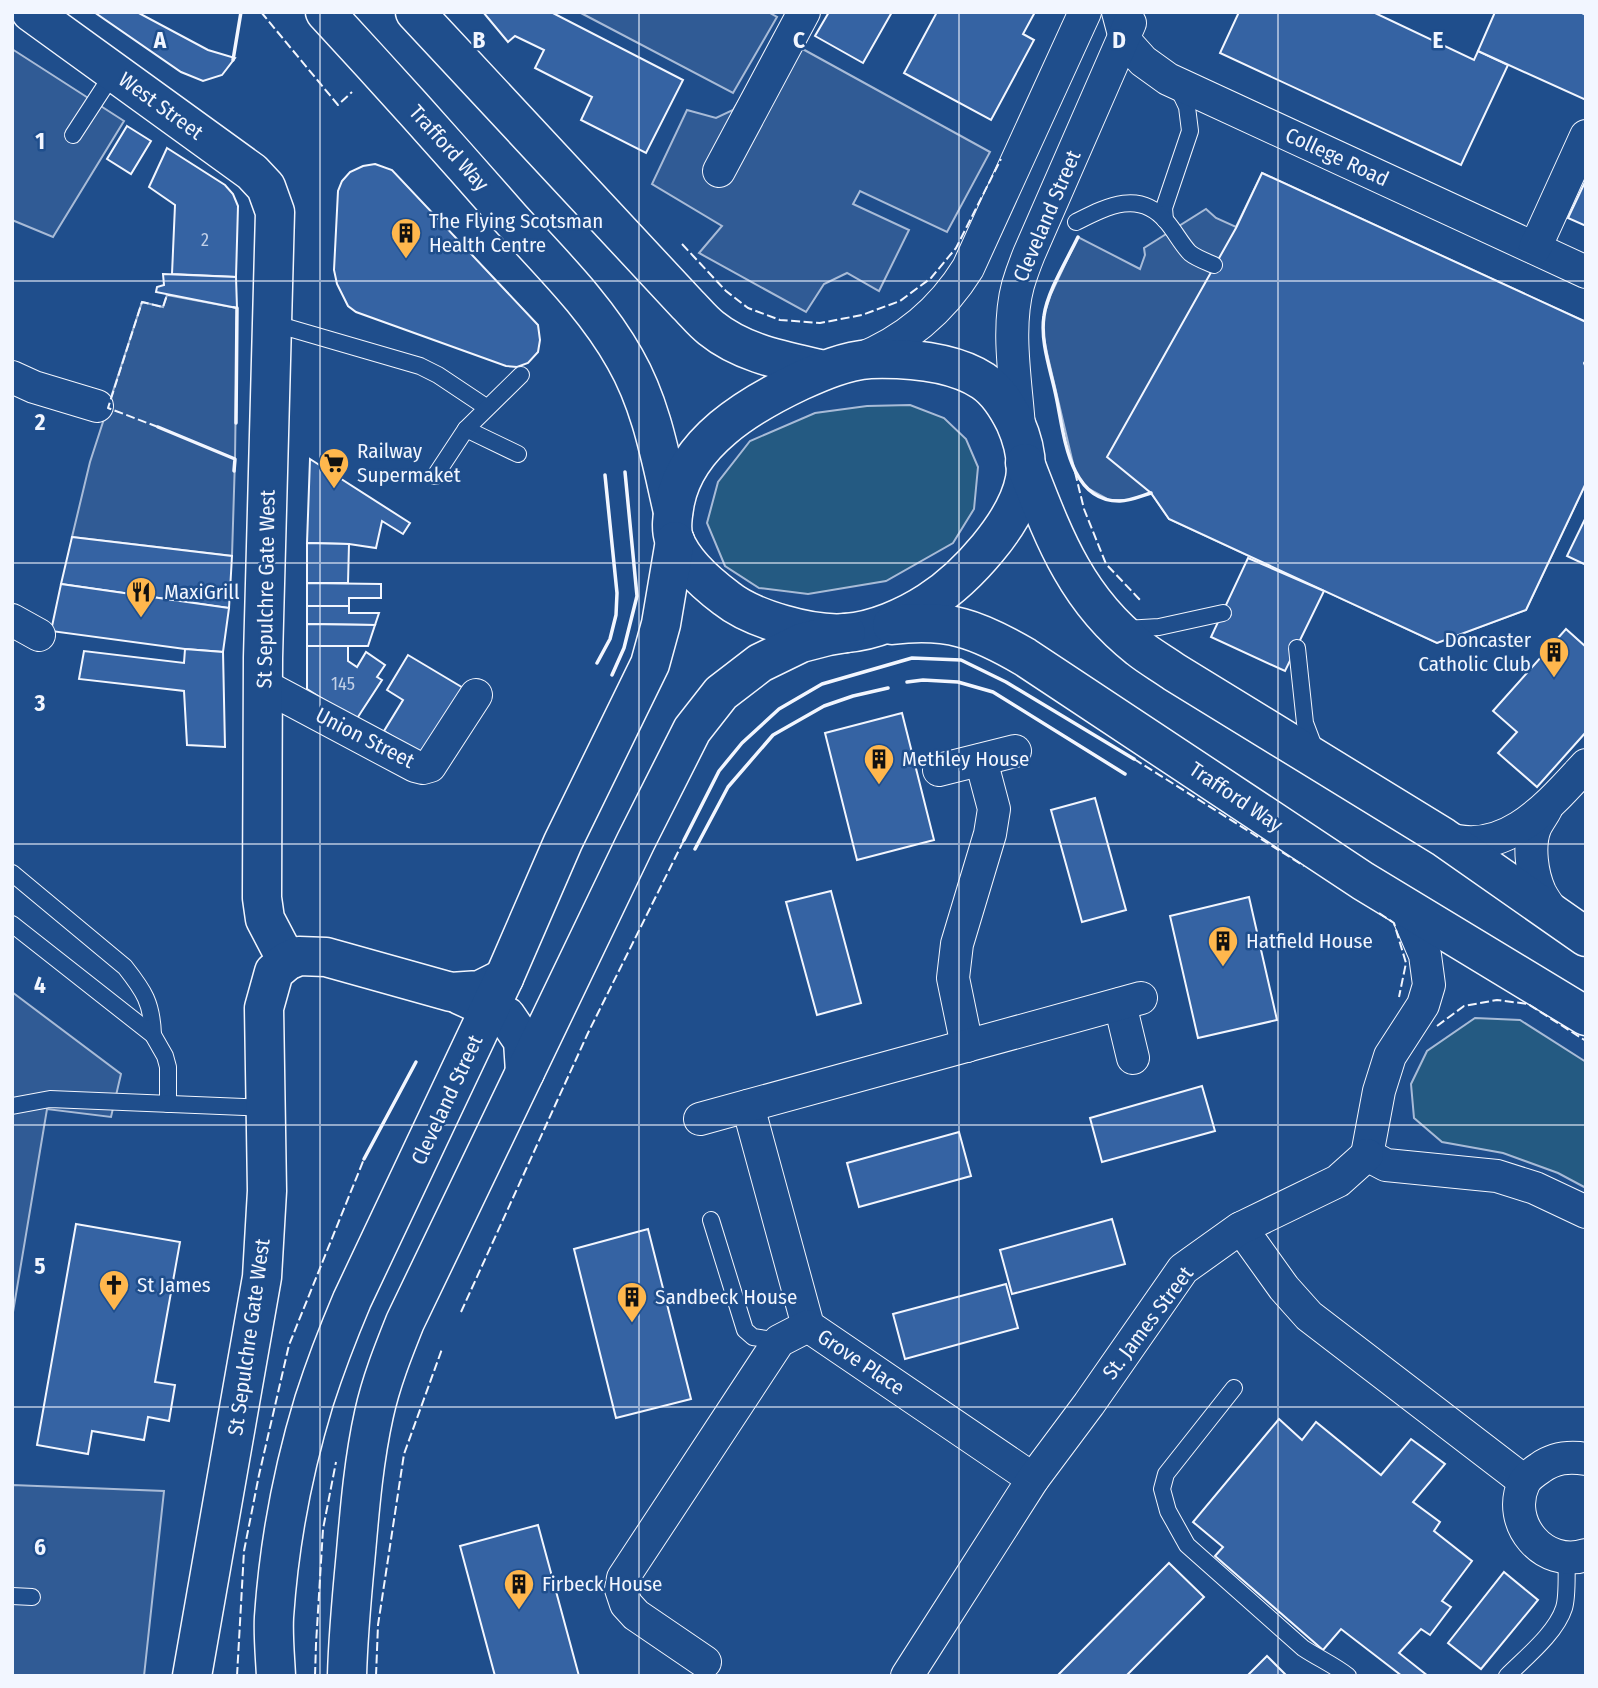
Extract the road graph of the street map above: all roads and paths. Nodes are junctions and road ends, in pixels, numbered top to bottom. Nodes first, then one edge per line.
1 (31, 12) edge
2 (325, 12) edge
3 (415, 12) edge
4 (804, 12) edge
5 (1085, 12) edge
6 (1125, 21) edge
7 (114, 72) junction
8 (1168, 79) junction
9 (1096, 101) junction
10 (73, 135) dead end
11 (1586, 136) edge
12 (719, 171) dead end
13 (275, 212) joint
14 (1166, 220) junction
15 (1076, 222) dead end
16 (1535, 248) junction
17 (1214, 265) dead end
18 (1586, 272) edge
19 (272, 323) junction
20 (841, 365) junction
21 (521, 375) dead end
22 (12, 377) edge
23 (97, 406) dead end
24 (486, 407) junction
25 (466, 429) junction
26 (1022, 447) junction
27 (518, 454) dead end
28 (435, 476) dead end
29 (674, 526) junction
30 (1223, 613) dead end
31 (12, 620) edge
32 (1119, 629) junction
33 (860, 631) junction
34 (39, 635) dead end
35 (1297, 648) dead end
36 (263, 685) junction
37 (476, 695) dead end
38 (1015, 751) dead end
39 (981, 760) junction
40 (1321, 762) junction
41 (1586, 765) edge
42 (939, 769) dead end
43 (1547, 807) junction
44 (1443, 837) junction
45 (12, 873) edge
46 (1404, 905) junction
47 (1555, 915) junction
48 (12, 924) edge
49 (1586, 937) edge
50 (287, 961) junction
51 (497, 993) junction
52 (1586, 1016) edge
53 (153, 1035) junction
54 (967, 1046) junction
55 (1133, 1058) dead end
56 (525, 1072) junction
57 (168, 1104) junction
58 (748, 1105) junction
59 (12, 1106) edge
60 (267, 1108) junction
61 (700, 1119) dead end
62 (1367, 1155) junction
63 (1586, 1212) edge
64 (711, 1220) dead end
65 (1241, 1228) junction
66 (808, 1326) junction
67 (779, 1341) junction
68 (1234, 1388) dead end
69 (1586, 1460) edge
70 (1033, 1479) junction
71 (1524, 1481) junction
72 (1576, 1556) edge
73 (12, 1596) edge
74 (32, 1597) dead end
75 (705, 1662) dead end
76 (192, 1676) edge
77 (276, 1676) edge
78 (347, 1676) edge
79 (907, 1676) edge
80 (1348, 1676) edge
81 (1507, 1676) edge

1 - 7 main road, West Street
2 - 29 main road, Trafford Way
3 - 20 main road
4 - 12 street
5 - 20 street
6 - 8 street, College Road
6 - 9 street, Cleveland Street
7 - 10 lane
7 - 13 main road, West Street
8 - 9 street
8 - 14 lane
8 - 16 street, College Road
9 - 26 street, Cleveland Street
11 - 16 street
13 - 19 main road, St Sepulchre Gate West
14 - 15 lane
14 - 17 lane
16 - 18 street, College Road
19 - 24 lane
19 - 36 main road, St Sepulchre Gate West
20 - 26 main road
20 - 29 main road
21 - 24 lane
22 - 23 street
24 - 25 lane
25 - 27 lane
25 - 28 lane
26 - 32 main road
26 - 33 main road
29 - 33 main road
29 - 51 main road, Cleveland Street
30 - 32 lane
31 - 34 street
32 - 40 main road
33 - 46 main road, Trafford Way
33 - 56 main road
35 - 40 lane
36 - 37 street, Union Street
36 - 50 main road, St Sepulchre Gate West
38 - 39 street
39 - 42 street
39 - 54 street
40 - 44 main road
41 - 43 street
43 - 44 street
43 - 47 street
44 - 47 main road
45 - 53 lane
46 - 52 main road, Trafford Way
46 - 62 street
47 - 49 main road
48 - 53 lane
50 - 51 main road
50 - 60 main road, St Sepulchre Gate West
51 - 56 main road
51 - 77 main road, Cleveland Street
53 - 57 lane
54 - 55 street
54 - 58 street
56 - 78 main road
57 - 59 lane
57 - 60 lane
58 - 61 street
58 - 66 street, Grove Place
60 - 76 main road, St Sepulchre Gate West
62 - 63 street
62 - 65 street, St. James Street
64 - 67 lane
65 - 70 street, St. James Street
65 - 71 street
66 - 67 street
66 - 70 street, Grove Place
67 - 75 street
68 - 80 lane
69 - 71 street
70 - 79 street, St. James Street
71 - 72 street
72 - 81 lane
73 - 74 lane

